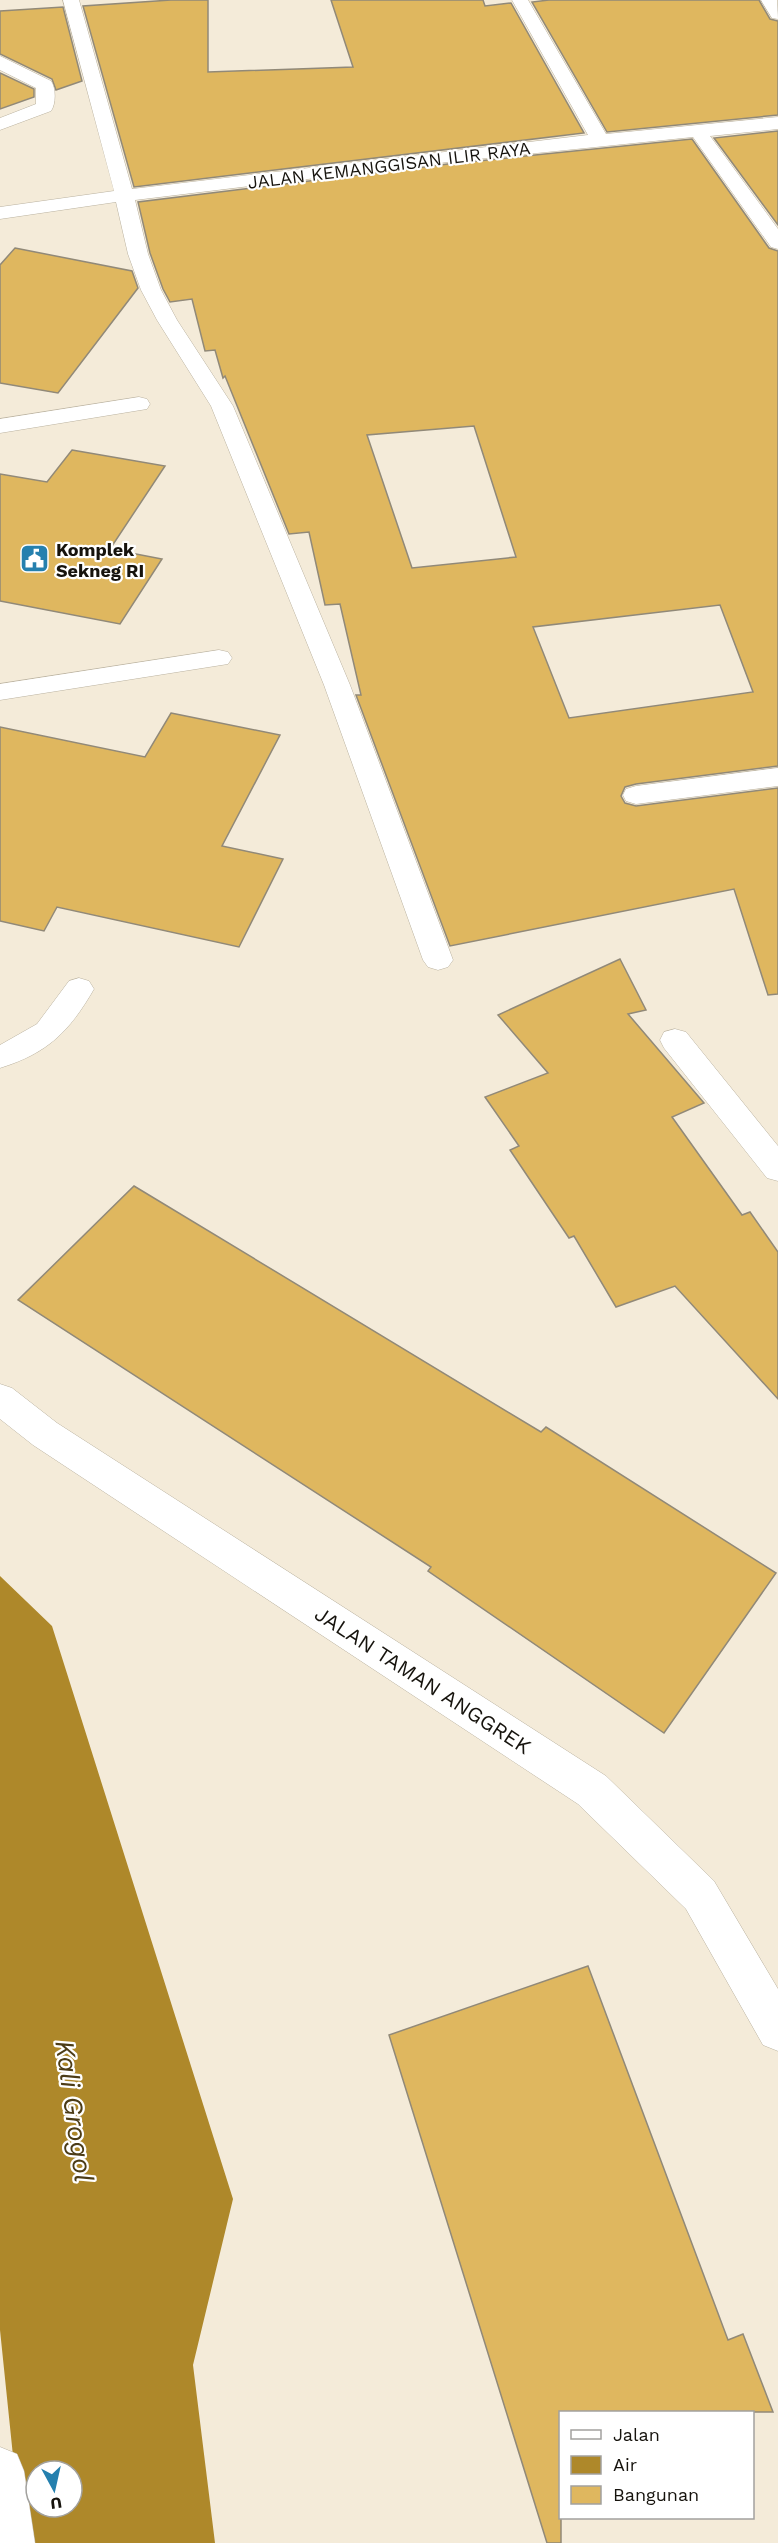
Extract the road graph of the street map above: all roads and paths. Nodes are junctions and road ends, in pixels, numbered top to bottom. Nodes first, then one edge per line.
1 (71, 0) edge
2 (520, 0) edge
3 (768, 0) edge
4 (778, 14) edge
5 (0, 62) edge
6 (778, 123) edge
7 (0, 124) edge
8 (699, 133) junction
9 (600, 140) junction
10 (124, 195) junction
11 (0, 213) edge
12 (778, 243) edge
13 (139, 404) dead end
14 (0, 426) edge
15 (219, 658) dead end
16 (0, 692) edge
17 (778, 777) edge
18 (636, 795) dead end
19 (438, 960) dead end
20 (79, 989) dead end
21 (675, 1040) dead end
22 (0, 1057) edge
23 (778, 1169) edge
24 (0, 1400) edge
25 (778, 2030) edge
26 (0, 2471) edge
27 (10, 2543) edge

1 - 10 street
2 - 9 street
3 - 4 street
5 - 7 street
6 - 8 street, JALAN KEMANGGISAN ILIR RAYA
8 - 9 street, JALAN KEMANGGISAN ILIR RAYA
8 - 12 street
9 - 10 street, JALAN KEMANGGISAN ILIR RAYA
10 - 11 street, JALAN KEMANGGISAN ILIR RAYA
10 - 19 street
13 - 14 street
15 - 16 street
17 - 18 street
20 - 22 street
21 - 23 street
24 - 25 street, JALAN TAMAN ANGGREK
26 - 27 street

